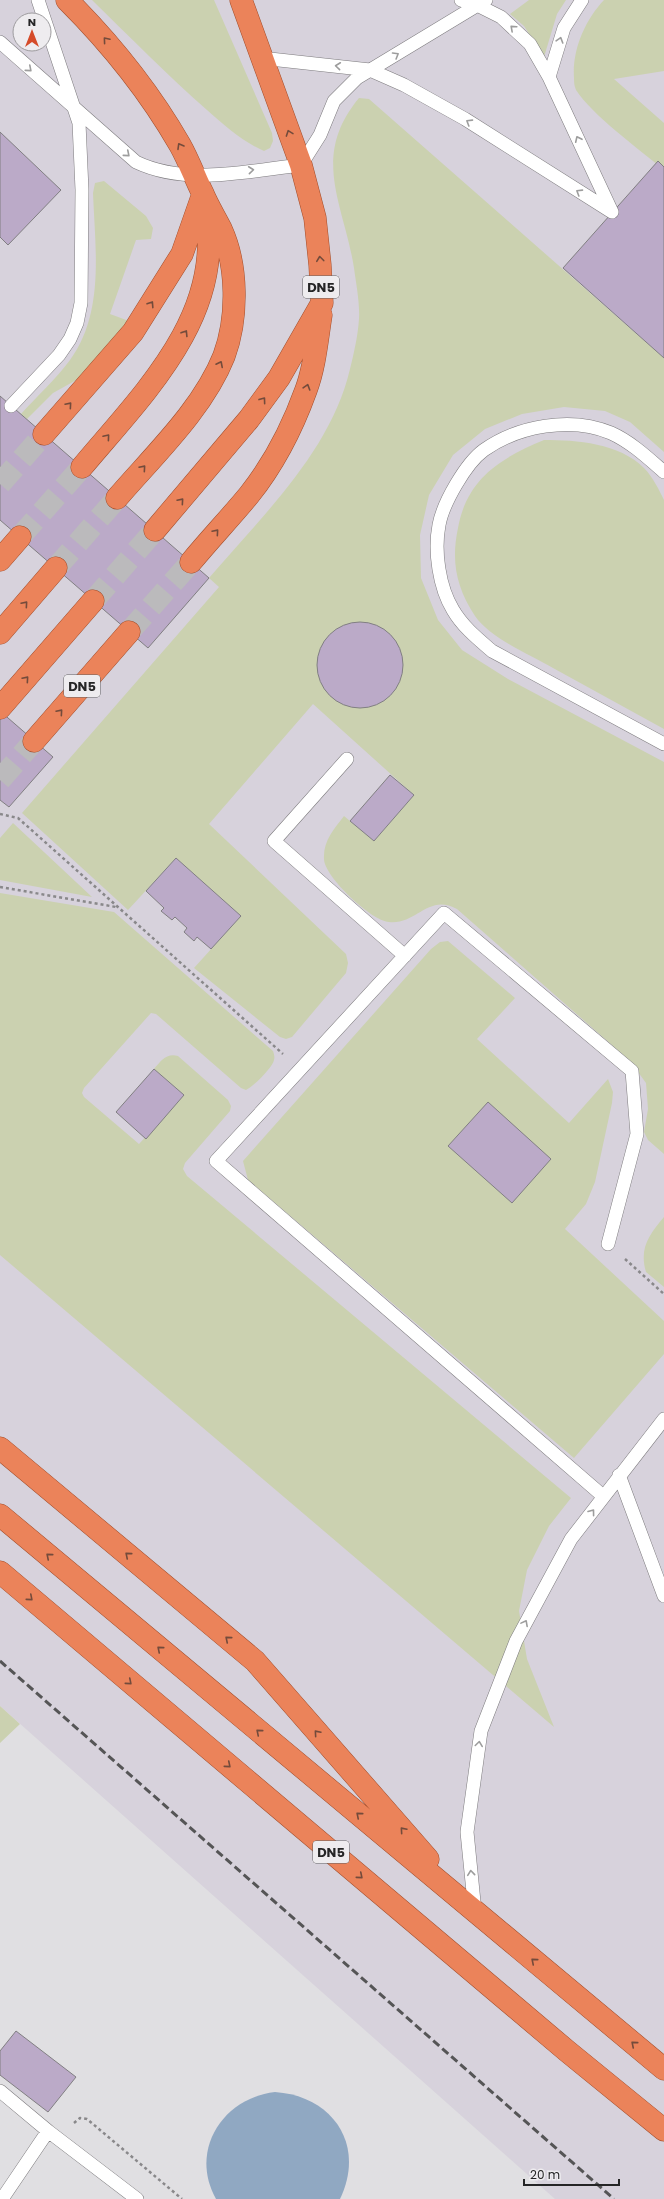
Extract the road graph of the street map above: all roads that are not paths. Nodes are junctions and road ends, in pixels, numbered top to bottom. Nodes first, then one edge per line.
1 (38, 0) edge
2 (68, 0) edge
3 (241, 0) edge
4 (461, 0) edge
5 (582, 0) edge
6 (483, 3) edge
7 (0, 42) edge
8 (261, 58) junction
9 (370, 70) junction
10 (549, 77) junction
11 (74, 108) junction
12 (300, 165) junction
13 (199, 185) junction
14 (322, 303) junction
15 (11, 406) dead end
16 (44, 434) tunnel mouth
17 (82, 467) tunnel mouth
18 (664, 472) edge
19 (117, 498) tunnel mouth
20 (155, 530) tunnel mouth
21 (20, 537) tunnel mouth
22 (0, 560) edge
23 (191, 562) tunnel mouth
24 (56, 568) tunnel mouth
25 (93, 601) tunnel mouth
26 (129, 632) tunnel mouth
27 (0, 633) edge
28 (0, 708) edge
29 (34, 741) tunnel mouth
30 (664, 744) edge
31 (347, 759) dead end
32 (405, 956) junction
33 (608, 1244) road end
34 (664, 1419) edge
35 (0, 1448) edge
36 (619, 1475) junction
37 (603, 1496) junction
38 (0, 1515) edge
39 (0, 1572) edge
40 (664, 1596) edge
41 (475, 1912) junction
42 (664, 2069) edge
43 (0, 2091) edge
44 (664, 2130) edge
45 (48, 2131) junction
46 (2, 2199) edge
47 (137, 2199) edge

1 - 11 lane
13 -> 2 highway
3 - 8 highway, DN5
4 - 6 lane
10 -> 5 lane
9 -> 6 lane
10 -> 6 lane
7 -> 11 lane
9 -> 8 lane
12 -> 8 highway, DN5
9 - 10 lane
9 - 12 lane
11 -> 13 lane
11 - 15 lane
13 -> 12 lane
14 -> 12 highway, DN5
16 -> 13 highway
17 -> 13 highway
19 -> 13 highway
20 -> 14 highway, DN5
23 -> 14 highway, DN5
18 - 30 lane
21 - 22 highway
27 -> 24 highway
28 -> 25 highway
29 -> 26 highway, DN5
31 - 32 lane
32 - 33 lane
32 - 37 lane
34 - 36 lane
41 -> 35 highway
36 - 37 lane
36 - 40 lane
41 -> 37 lane
41 -> 38 highway
39 -> 44 highway, DN5
42 -> 41 highway
43 - 45 lane
45 - 46 lane
45 - 47 lane

